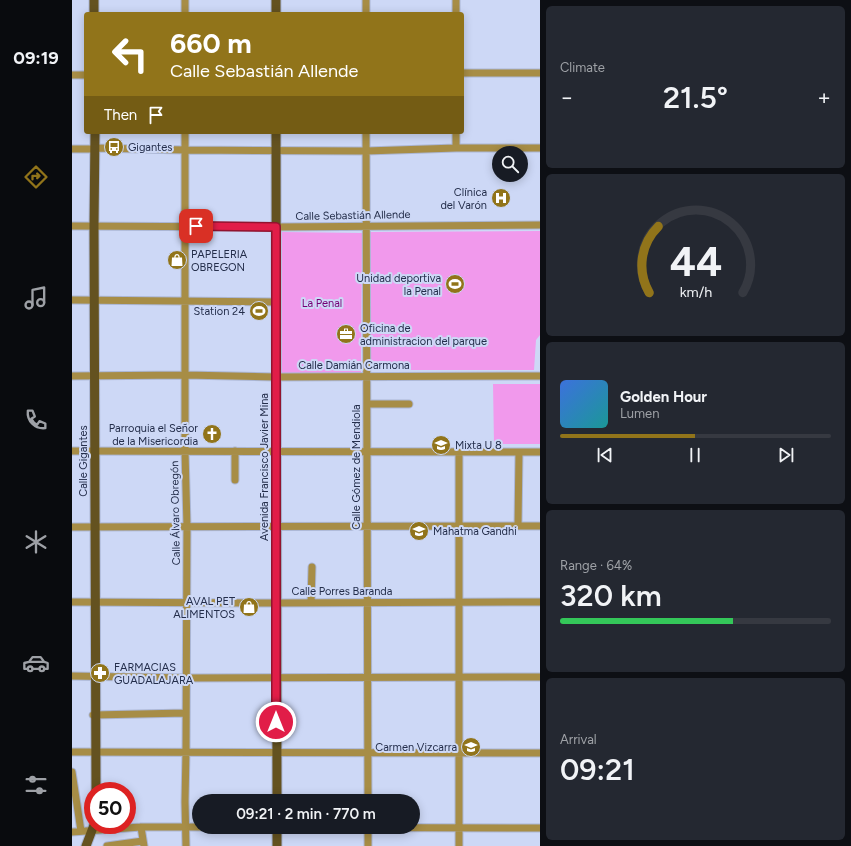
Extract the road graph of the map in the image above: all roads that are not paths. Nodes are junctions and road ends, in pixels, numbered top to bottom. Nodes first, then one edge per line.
1 (94, 0) edge
2 (184, 0) edge
3 (276, 0) edge
4 (366, 0) edge
5 (456, 0) edge
6 (94, 12) edge
7 (184, 12) edge
8 (276, 12) edge
9 (366, 12) edge
10 (456, 12) edge
11 (464, 73) edge
12 (540, 73) edge
13 (72, 75) edge
14 (84, 75) edge
15 (95, 134) edge
16 (185, 134) edge
17 (276, 134) edge
18 (366, 134) edge
19 (456, 134) edge
20 (95, 148) junction
21 (456, 148) junction
22 (540, 148) edge
23 (72, 149) edge
24 (185, 150) junction
25 (276, 151) junction
26 (366, 151) junction
27 (540, 225) edge
28 (72, 226) edge
29 (94, 226) junction
30 (185, 226) junction
31 (366, 226) junction
32 (276, 227) junction
33 (72, 300) edge
34 (95, 300) junction
35 (185, 302) junction
36 (276, 302) junction
37 (185, 375) junction
38 (72, 376) edge
39 (95, 376) junction
40 (276, 376) junction
41 (367, 376) junction
42 (540, 376) edge
43 (367, 404) junction
44 (410, 404) dead end
45 (72, 451) edge
46 (95, 451) junction
47 (185, 451) junction
48 (234, 451) junction
49 (276, 451) junction
50 (367, 451) junction
51 (459, 452) junction
52 (519, 452) junction
53 (540, 452) edge
54 (235, 480) dead end
55 (95, 526) junction
56 (187, 526) junction
57 (276, 526) junction
58 (367, 526) junction
59 (459, 526) junction
60 (518, 526) junction
61 (540, 526) edge
62 (72, 527) edge
63 (312, 567) dead end
64 (72, 602) edge
65 (95, 602) junction
66 (367, 602) junction
67 (459, 602) junction
68 (540, 602) edge
69 (187, 603) junction
70 (276, 603) junction
71 (311, 603) junction
72 (72, 676) edge
73 (96, 676) junction
74 (540, 676) edge
75 (276, 677) junction
76 (367, 677) junction
77 (459, 677) junction
78 (186, 678) junction
79 (186, 713) junction
80 (94, 714) junction
81 (72, 752) edge
82 (96, 752) junction
83 (186, 752) junction
84 (277, 752) junction
85 (368, 752) junction
86 (459, 753) junction
87 (540, 753) edge
88 (72, 772) edge
89 (96, 782) edge
90 (277, 794) edge
91 (368, 794) edge
92 (136, 827) edge
93 (141, 827) junction
94 (186, 827) junction
95 (192, 827) edge
96 (420, 828) edge
97 (459, 828) junction
98 (540, 828) edge
99 (84, 830) edge
100 (81, 831) junction
101 (72, 832) edge
102 (92, 834) edge
103 (277, 834) edge
104 (368, 834) edge
105 (143, 844) edge
106 (86, 846) edge
107 (106, 846) edge
108 (186, 846) edge
109 (277, 846) edge
110 (368, 846) edge
111 (459, 846) edge

1 - 6 main road
2 - 7 street
3 - 8 main road
4 - 9 street
5 - 10 street
11 - 12 street
13 - 14 street
15 - 20 main road, Calle Gigantes
16 - 24 street, Calle Álvaro Obregón
17 - 25 main road, Avenida Francisco Javier Mina
18 - 26 street, Calle Gómez de Mendiola
19 - 21 street
20 - 23 street
20 - 24 street
20 - 29 main road, Calle Gigantes
21 - 22 street
21 - 26 street
24 - 25 street
24 - 30 street, Calle Álvaro Obregón
25 - 26 street
25 - 32 main road, Avenida Francisco Javier Mina
26 - 31 street, Calle Gómez de Mendiola
27 - 31 street, Calle Sebastián Allende
28 - 29 street, Calle Sebastián Allende
29 - 30 street, Calle Sebastián Allende
29 - 34 main road, Calle Gigantes
30 - 32 street, Calle Sebastián Allende
30 - 35 street, Calle Álvaro Obregón
31 - 32 street, Calle Sebastián Allende
31 - 41 street, Calle Gómez de Mendiola
32 - 36 main road, Avenida Francisco Javier Mina
33 - 34 street
34 - 35 street
34 - 39 main road, Calle Gigantes
35 - 36 street
35 - 37 street, Calle Álvaro Obregón
36 - 40 main road, Avenida Francisco Javier Mina
37 - 39 street, Calle Damián Carmona
37 - 40 street, Calle Damián Carmona
37 - 47 street, Calle Álvaro Obregón
38 - 39 street, Calle Damián Carmona
39 - 46 main road, Calle Gigantes
40 - 41 street, Calle Damián Carmona
40 - 49 main road, Avenida Francisco Javier Mina
41 - 42 street, Calle Damián Carmona
41 - 43 street, Calle Gómez de Mendiola
43 - 44 street
43 - 50 street, Calle Gómez de Mendiola
45 - 46 street
46 - 47 street
46 - 55 main road, Calle Gigantes
47 - 48 street
47 - 56 street, Calle Álvaro Obregón
48 - 49 street
48 - 54 street
49 - 50 street
49 - 57 main road, Avenida Francisco Javier Mina
50 - 51 street
50 - 58 street, Calle Gómez de Mendiola
51 - 52 street
51 - 59 street
52 - 53 street
52 - 60 street
55 - 56 street
55 - 62 street
55 - 65 main road, Calle Gigantes
56 - 57 street
56 - 69 street, Calle Álvaro Obregón
57 - 58 street
57 - 70 main road, Avenida Francisco Javier Mina
58 - 59 street
58 - 66 street, Calle Gómez de Mendiola
59 - 60 street
59 - 67 street
60 - 61 street
63 - 71 street
64 - 65 street, Calle Porres Baranda
65 - 69 street, Calle Porres Baranda
65 - 73 main road, Calle Gigantes
66 - 67 street, Calle Porres Baranda
66 - 71 street, Calle Porres Baranda
66 - 76 street, Calle Gómez de Mendiola
67 - 68 street, Calle Porres Baranda
67 - 77 street
69 - 70 street, Calle Porres Baranda
69 - 78 street, Calle Álvaro Obregón
70 - 71 street, Calle Porres Baranda
70 - 75 main road, Avenida Francisco Javier Mina
72 - 73 street
73 - 78 street
73 - 80 main road, Calle Gigantes
74 - 77 street
75 - 76 street
75 - 78 street
75 - 84 main road, Avenida Francisco Javier Mina
76 - 77 street
76 - 85 street, Calle Gómez de Mendiola
77 - 86 street
78 - 79 street, Calle Álvaro Obregón
79 - 80 street
79 - 83 street, Calle Álvaro Obregón
80 - 82 main road, Calle Gigantes
81 - 82 street
82 - 83 street
82 - 89 main road, Calle Gigantes
83 - 84 street
83 - 94 street, Calle Álvaro Obregón
84 - 85 street
84 - 90 main road, Avenida Francisco Javier Mina
85 - 86 street
85 - 91 street, Calle Gómez de Mendiola
86 - 87 street
86 - 97 street
88 - 100 street
92 - 93 street
93 - 94 street
93 - 105 street
94 - 95 street
94 - 108 street, Calle Álvaro Obregón
96 - 97 street
97 - 98 street
97 - 111 street
99 - 100 street
100 - 101 street
102 - 106 main road
103 - 109 main road
104 - 110 street
105 - 107 street

